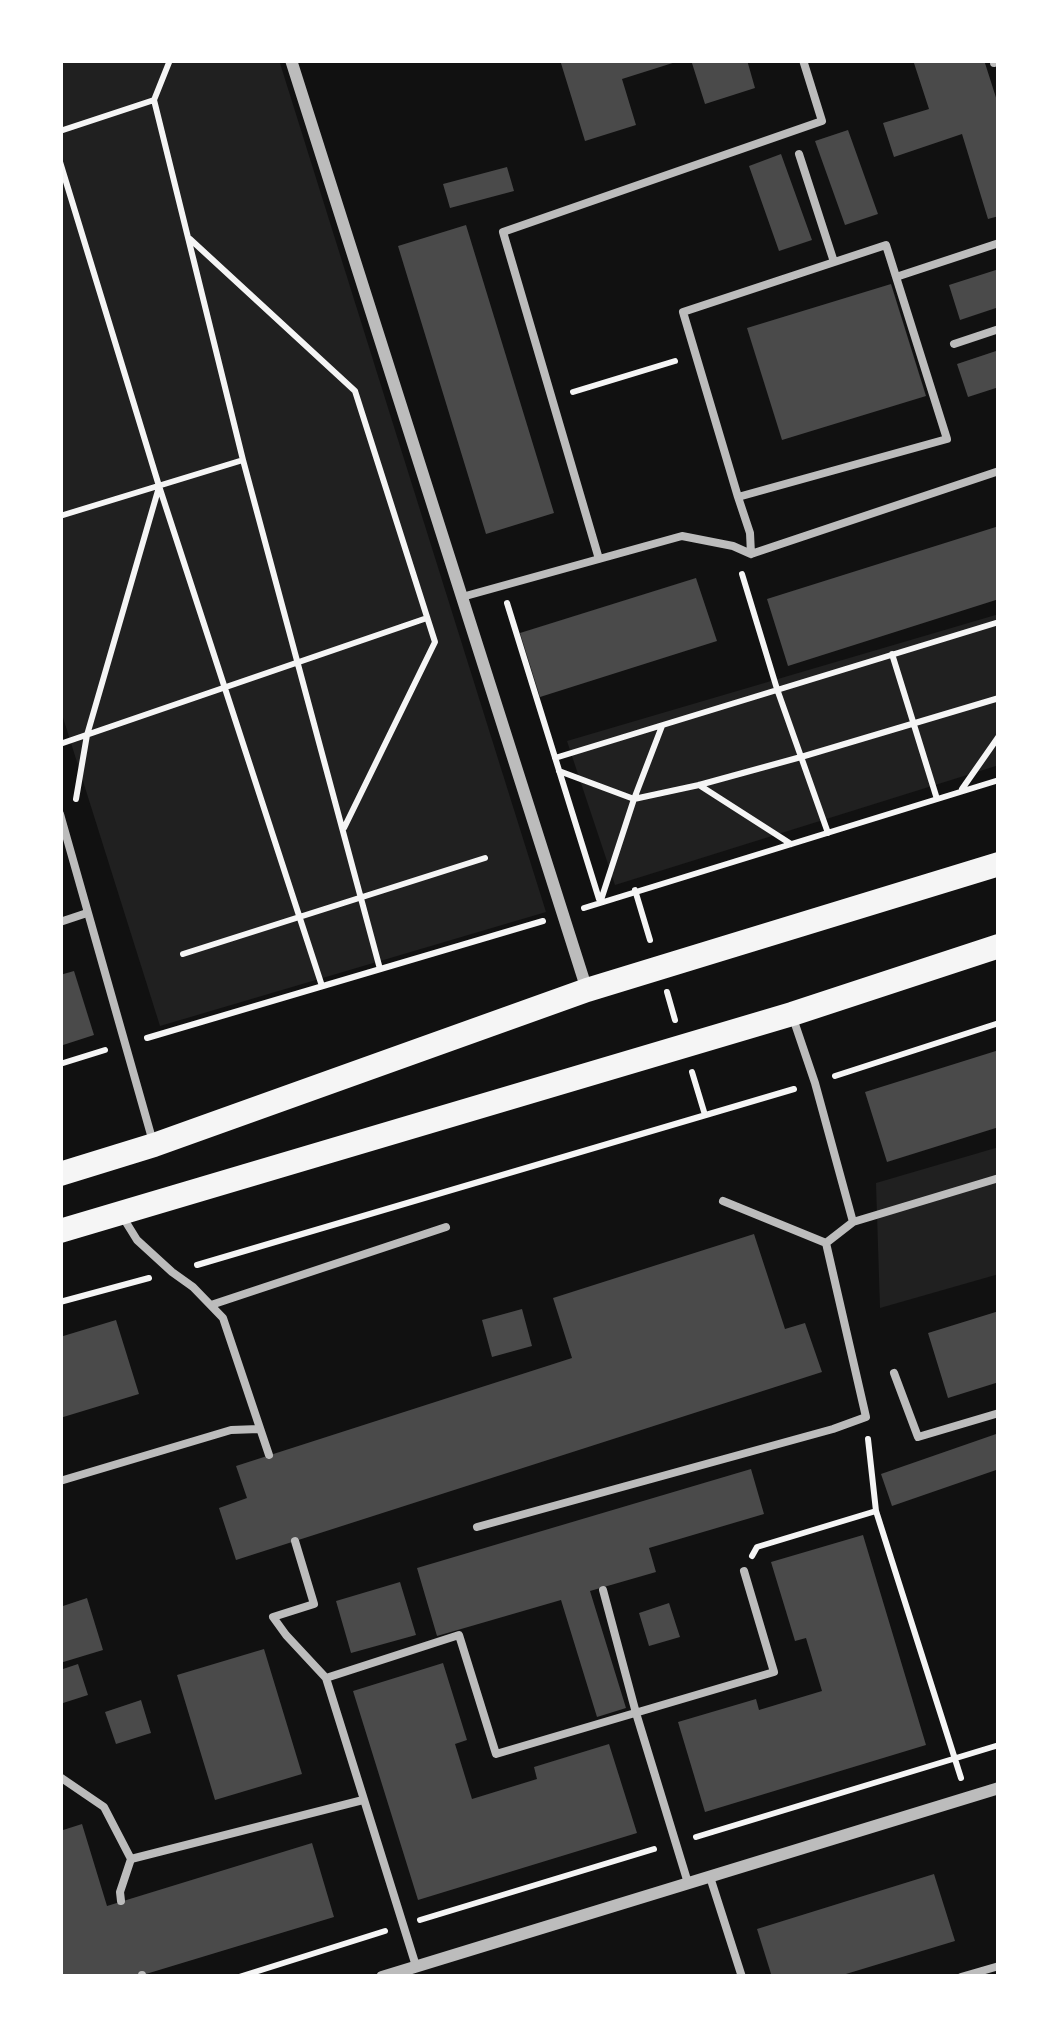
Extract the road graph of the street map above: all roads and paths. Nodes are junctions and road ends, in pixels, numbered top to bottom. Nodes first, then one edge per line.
1 (170, 60) edge
2 (291, 60) edge
3 (803, 60) edge
4 (154, 100) junction
5 (60, 131) edge
6 (800, 154) dead end
7 (60, 162) edge
8 (187, 236) junction
9 (999, 243) edge
10 (834, 262) junction
11 (896, 277) junction
12 (999, 329) edge
13 (954, 344) dead end
14 (696, 355) junction
15 (553, 398) junction
16 (243, 460) junction
17 (999, 471) edge
18 (159, 486) junction
19 (738, 496) junction
20 (60, 516) edge
21 (734, 546) junction
22 (751, 554) junction
23 (599, 559) junction
24 (502, 586) junction
25 (462, 597) junction
26 (428, 618) junction
27 (999, 622) edge
28 (892, 654) junction
29 (297, 663) junction
30 (225, 688) junction
31 (777, 688) junction
32 (999, 698) edge
33 (914, 724) junction
34 (663, 725) junction
35 (87, 735) junction
36 (999, 736) edge
37 (60, 744) edge
38 (802, 757) junction
39 (555, 758) junction
40 (559, 771) junction
41 (999, 780) edge
42 (699, 785) junction
43 (959, 792) junction
44 (634, 799) junction
45 (937, 799) junction
46 (60, 814) edge
47 (342, 831) junction
48 (828, 833) junction
49 (68, 844) junction
50 (790, 844) junction
51 (485, 858) dead end
52 (999, 864) edge
53 (635, 890) junction
54 (361, 899) junction
55 (600, 903) junction
56 (88, 913) junction
57 (562, 915) junction
58 (299, 916) junction
59 (60, 922) edge
60 (999, 946) edge
61 (183, 954) dead end
62 (659, 968) junction
63 (380, 969) junction
64 (322, 986) junction
65 (587, 990) junction
66 (792, 1014) junction
67 (999, 1023) edge
68 (124, 1044) junction
69 (684, 1046) junction
70 (60, 1064) edge
71 (814, 1082) junction
72 (705, 1115) junction
73 (154, 1145) junction
74 (60, 1174) edge
75 (999, 1178) edge
76 (723, 1201) dead end
77 (120, 1212) junction
78 (853, 1222) junction
79 (446, 1227) dead end
80 (60, 1231) edge
81 (826, 1243) junction
82 (172, 1272) junction
83 (60, 1302) edge
84 (211, 1305) junction
85 (894, 1373) dead end
86 (999, 1413) edge
87 (866, 1417) junction
88 (259, 1429) junction
89 (269, 1455) dead end
90 (60, 1481) edge
91 (876, 1511) junction
92 (477, 1527) dead end
93 (295, 1541) dead end
94 (744, 1571) joint
95 (603, 1590) dead end
96 (326, 1678) junction
97 (636, 1713) junction
98 (999, 1745) edge
99 (956, 1757) junction
100 (60, 1777) edge
101 (999, 1788) edge
102 (967, 1798) junction
103 (363, 1800) junction
104 (676, 1843) junction
105 (131, 1859) junction
106 (710, 1877) junction
107 (688, 1884) junction
108 (121, 1901) dead end
109 (403, 1926) junction
110 (416, 1966) junction
111 (999, 1966) edge
112 (239, 1977) edge
113 (382, 1977) edge
114 (742, 1977) edge
115 (961, 1977) edge

1 - 4 path
2 - 25 street
3 - 15 lane
4 - 5 path
4 - 8 path
6 - 10 lane
7 - 18 path
8 - 16 path
8 - 26 path
9 - 11 lane
10 - 11 lane
10 - 14 lane
11 - 19 lane
12 - 13 lane
14 - 15 path
14 - 19 lane
15 - 23 lane
16 - 18 path
16 - 29 path
17 - 22 lane
18 - 20 path
18 - 30 path
18 - 35 path
19 - 22 lane
21 - 22 lane
21 - 23 lane
21 - 31 path
23 - 24 lane
24 - 25 lane
24 - 39 path
25 - 57 street
26 - 29 path
26 - 47 path
27 - 28 path
28 - 31 path
28 - 33 path
29 - 30 path
29 - 47 path
30 - 35 path
30 - 58 path
31 - 34 path
31 - 38 path
32 - 33 path
33 - 38 path
33 - 45 path
34 - 39 path
34 - 44 path
35 - 37 path
35 - 49 path
36 - 43 path
38 - 42 path
38 - 48 path
39 - 40 path
40 - 44 path
40 - 55 path
41 - 43 path
42 - 44 path
42 - 50 path
43 - 45 path
44 - 55 path
45 - 48 path
46 - 49 lane
47 - 54 path
48 - 50 path
49 - 56 lane
50 - 53 path
51 - 54 path
52 - 62 main road
53 - 55 path
53 - 62 path
54 - 58 path
54 - 63 path
55 - 57 path
56 - 59 lane
56 - 68 lane
57 - 63 path
57 - 65 street
58 - 61 path
58 - 64 path
60 - 66 main road
62 - 65 main road
62 - 69 path
63 - 64 path
64 - 68 path
65 - 73 main road
66 - 69 main road
66 - 71 lane
67 - 71 path
68 - 70 path
68 - 73 lane
69 - 72 path
69 - 77 main road
71 - 72 path
71 - 78 lane
72 - 82 path
73 - 74 main road
75 - 78 lane
76 - 81 lane
77 - 80 main road
77 - 82 lane
78 - 81 lane
79 - 84 lane
81 - 87 lane
82 - 83 path
82 - 84 lane
84 - 88 lane
85 - 86 lane
87 - 91 path
87 - 92 lane
88 - 89 lane
88 - 90 lane
91 - 94 path
91 - 99 path
93 - 96 lane
94 - 97 lane
95 - 97 lane
96 - 97 lane
96 - 103 lane
97 - 104 lane
98 - 99 path
99 - 102 path
99 - 104 path
100 - 105 lane
101 - 102 street
102 - 106 street
103 - 105 lane
103 - 109 lane
104 - 107 lane
104 - 109 path
105 - 108 lane
106 - 107 street
106 - 114 lane
107 - 110 street
109 - 110 lane
109 - 112 path
110 - 113 street
111 - 115 lane

